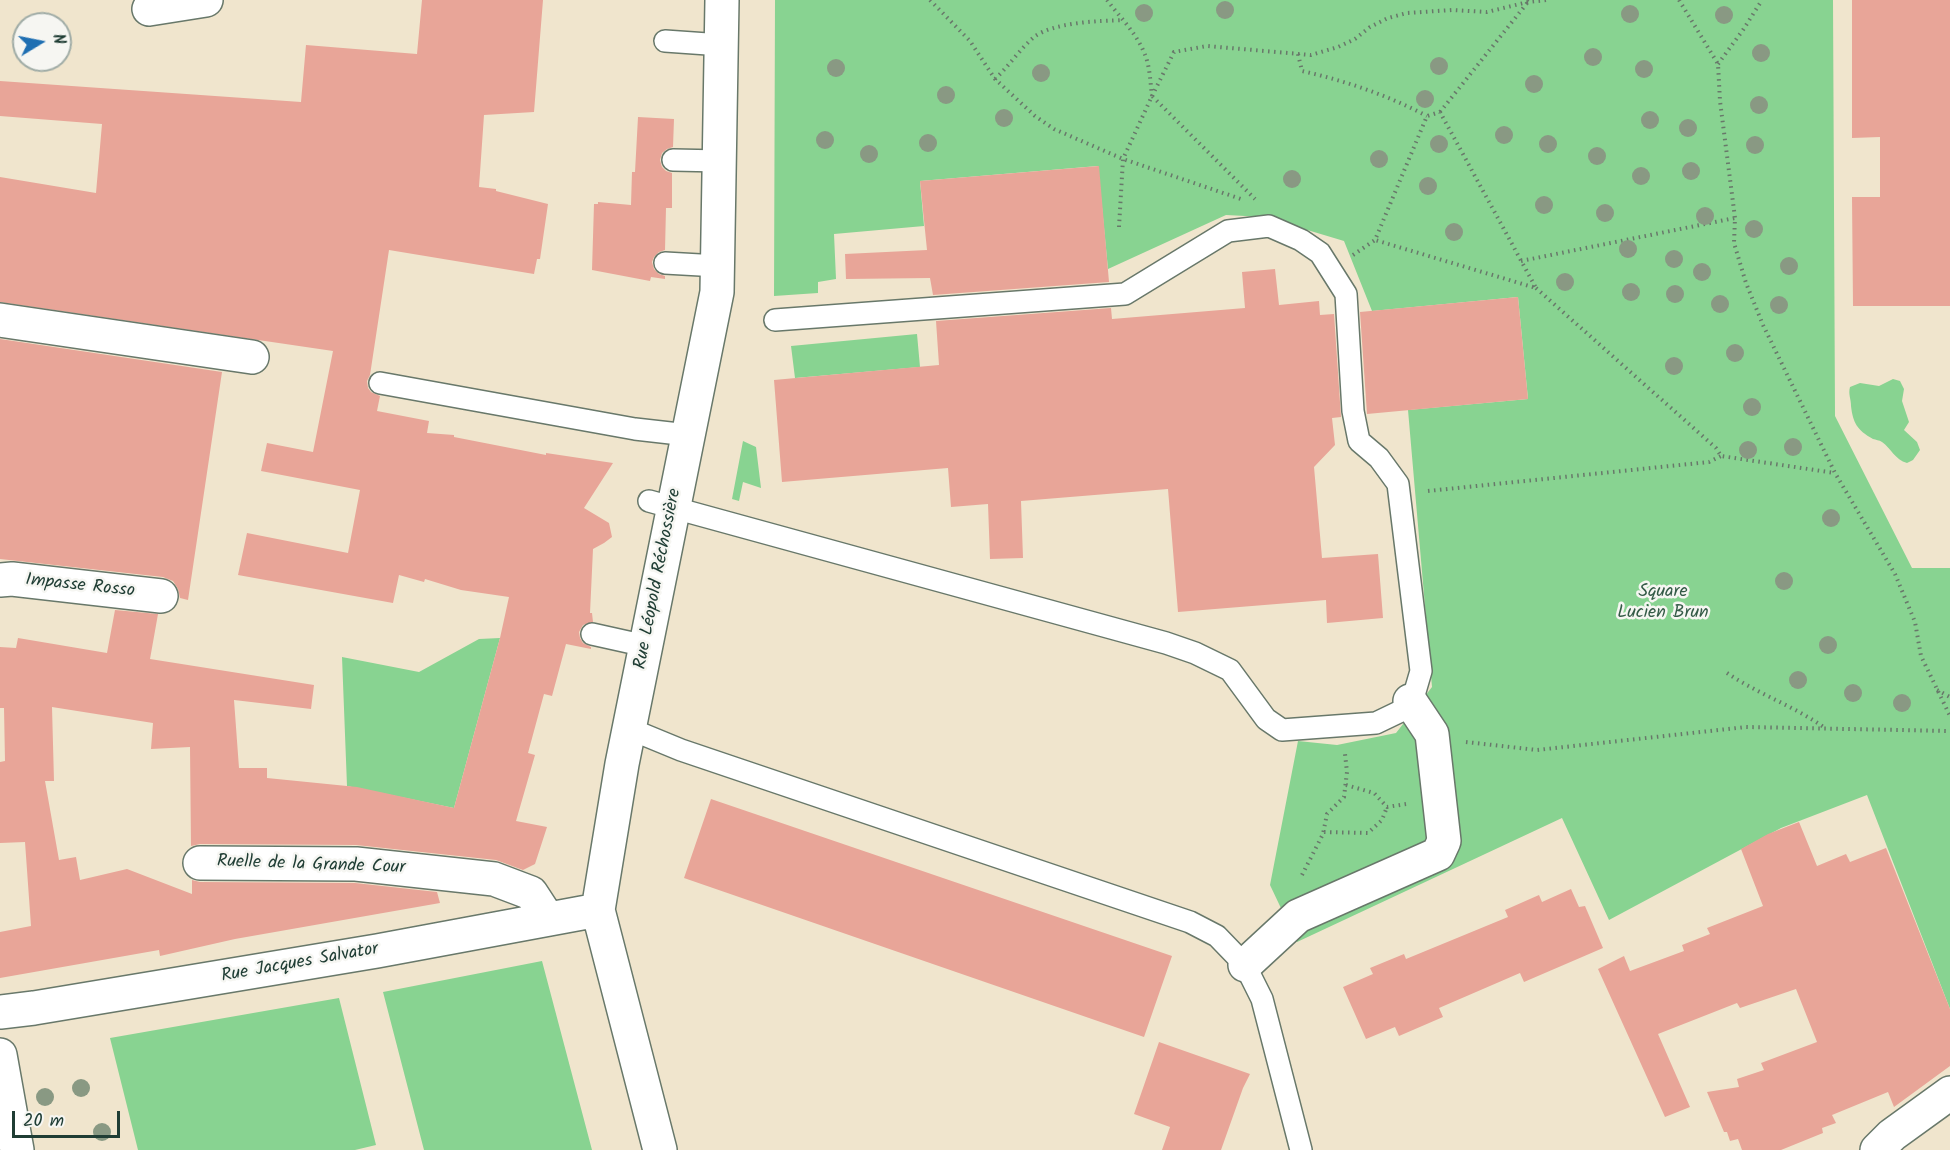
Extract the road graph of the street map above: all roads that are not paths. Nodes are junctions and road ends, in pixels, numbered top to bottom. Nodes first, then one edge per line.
1 (206, 0) edge
2 (722, 0) edge
3 (149, 9) dead end
4 (665, 41) dead end
5 (722, 45) junction
6 (673, 160) dead end
7 (720, 161) junction
8 (665, 263) dead end
9 (718, 266) junction
10 (0, 320) edge
11 (775, 320) dead end
12 (252, 357) dead end
13 (380, 383) dead end
14 (688, 435) junction
15 (661, 504) junction
16 (0, 580) edge
17 (160, 596) dead end
18 (592, 634) dead end
19 (646, 646) junction
20 (1410, 701) junction
21 (630, 729) junction
22 (200, 862) dead end
23 (598, 910) junction
24 (548, 919) junction
25 (1245, 965) junction
26 (0, 1012) edge
27 (0, 1054) edge
28 (1950, 1093) edge
29 (17, 1150) edge
30 (660, 1150) edge
31 (1301, 1150) edge
32 (1877, 1150) edge

1 - 3 street
2 - 5 street, Rue Léopold Réchossière
4 - 5 lane
5 - 7 street, Rue Léopold Réchossière
6 - 7 lane
7 - 9 street, Rue Léopold Réchossière
8 - 9 lane
9 - 14 street, Rue Léopold Réchossière
10 - 12 street
11 - 20 lane
13 - 14 lane
14 - 15 street, Rue Léopold Réchossière
15 - 19 street, Rue Léopold Réchossière
15 - 20 lane
16 - 17 street, Impasse Rosso
18 - 19 lane
19 - 21 street, Rue Léopold Réchossière
20 - 25 street
21 - 23 street, Rue Léopold Réchossière
21 - 25 lane
22 - 24 street, Ruelle de la Grande Cour
23 - 24 street, Rue Jacques Salvator
23 - 30 street, Rue Léopold Réchossière
24 - 26 street, Rue Jacques Salvator
25 - 31 lane
27 - 29 street
28 - 32 street

